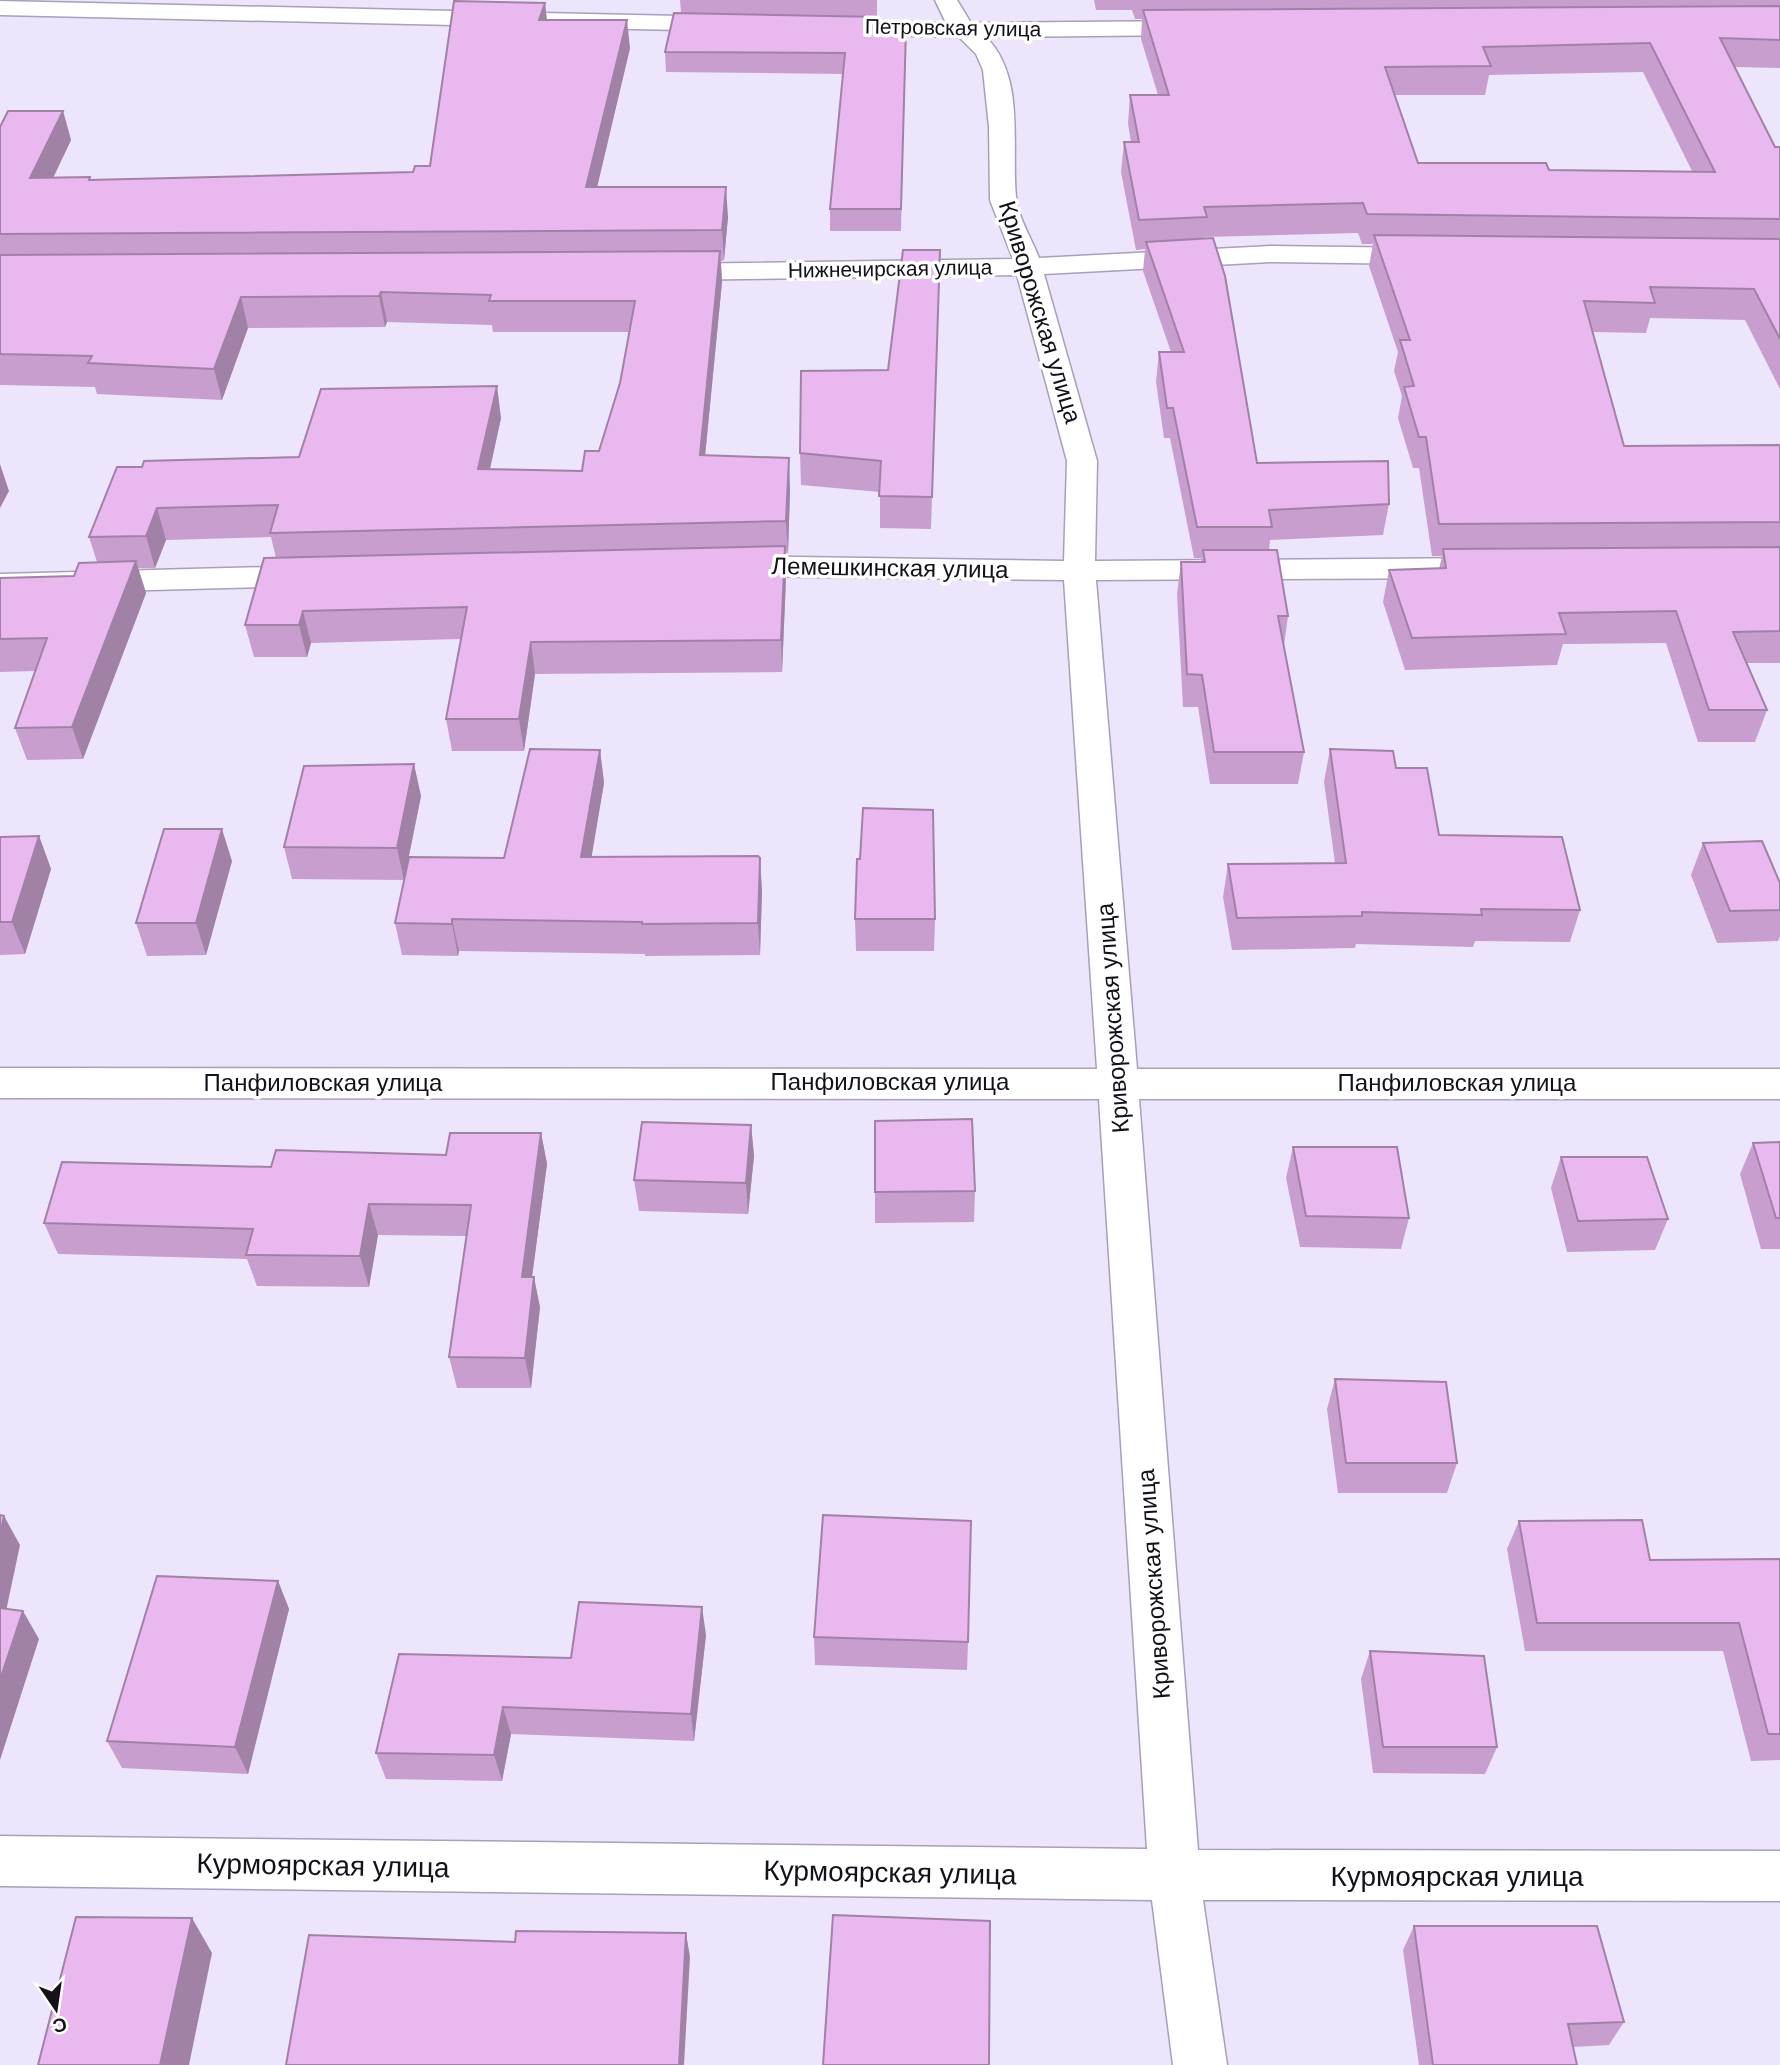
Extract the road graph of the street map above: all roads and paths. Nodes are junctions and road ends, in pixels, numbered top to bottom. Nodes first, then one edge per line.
1 (0, 8) edge
2 (954, 15) edge
3 (753, 25) edge
4 (808, 26) edge
5 (1212, 28) edge
6 (1450, 256) edge
7 (1028, 265) junction
8 (652, 272) edge
9 (708, 567) edge
10 (1520, 568) edge
11 (1079, 571) junction
12 (333, 575) edge
13 (0, 584) edge
14 (1118, 1082) junction
15 (0, 1083) edge
16 (1780, 1084) edge
17 (0, 1861) edge
18 (1174, 1875) junction
19 (1780, 1876) edge
20 (1200, 2065) edge

1 - 3 street
2 - 4 street, Петровская улица
2 - 5 street, Петровская улица
2 - 7 street, Криворожская улица
6 - 7 street, Нижнечирская улица
7 - 8 street, Нижнечирская улица
7 - 11 street, Криворожская улица
9 - 11 street, Лемешкинская улица
10 - 11 street, Лемешкинская улица
11 - 14 street, Криворожская улица
12 - 13 street
14 - 15 street, Панфиловская улица
14 - 16 street, Панфиловская улица
14 - 18 street, Криворожская улица
17 - 18 street, Курмоярская улица
18 - 19 street, Курмоярская улица
18 - 20 street, Криворожская улица

